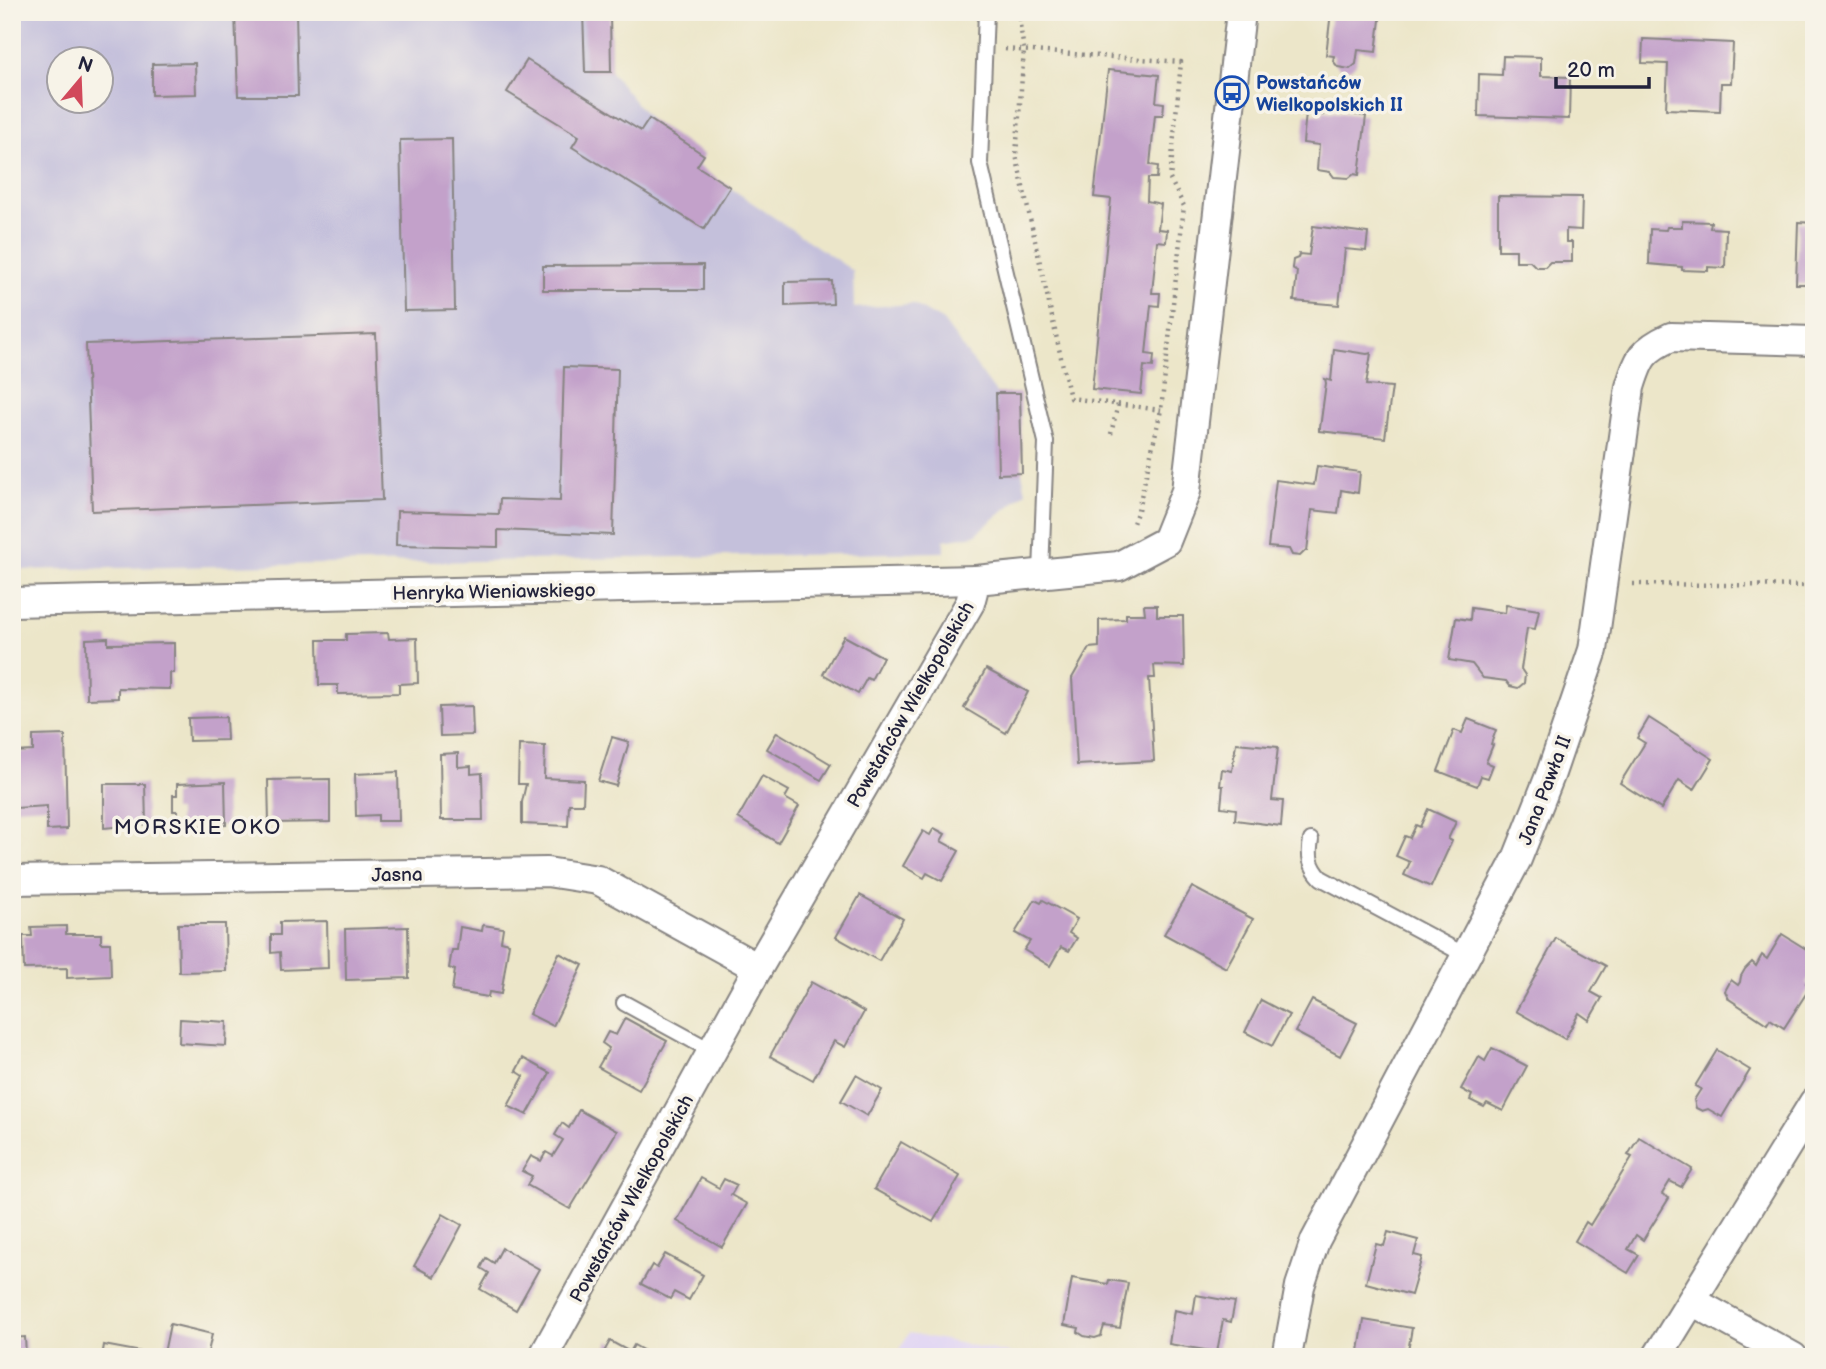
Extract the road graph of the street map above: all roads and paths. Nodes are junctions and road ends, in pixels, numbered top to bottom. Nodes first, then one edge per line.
1 (986, 12) edge
2 (1018, 12) edge
3 (1241, 12) edge
4 (1003, 49) dead end
5 (1024, 50) junction
6 (1814, 341) edge
7 (1118, 404) junction
8 (1161, 410) junction
9 (1111, 434) dead end
10 (1119, 566) junction
11 (1041, 573) junction
12 (976, 580) junction
13 (1620, 583) dead end
14 (1814, 586) edge
15 (12, 602) edge
16 (1311, 840) dead end
17 (12, 880) edge
18 (1467, 956) junction
19 (758, 968) junction
20 (624, 1003) dead end
21 (712, 1051) junction
22 (1814, 1102) edge
23 (1692, 1300) junction
24 (543, 1357) edge
25 (1287, 1357) edge
26 (1657, 1357) edge
27 (1793, 1357) edge

1 - 11 lane
2 - 5 path
3 - 10 street, Powstańców Wielkopolskich
4 - 5 path
5 - 7 path
5 - 8 path
6 - 18 street, Jana Pawła II
7 - 8 path
7 - 9 path
8 - 10 path
10 - 11 street, Powstańców Wielkopolskich
11 - 12 street, Powstańców Wielkopolskich
12 - 15 street, Henryka Wieniawskiego
12 - 19 street, Powstańców Wielkopolskich
13 - 14 path
16 - 18 lane
17 - 19 street, Jasna
18 - 25 street, Jana Pawła II
19 - 21 street, Powstańców Wielkopolskich
20 - 21 lane
21 - 24 street, Powstańców Wielkopolskich
22 - 23 street
23 - 26 street
23 - 27 street

